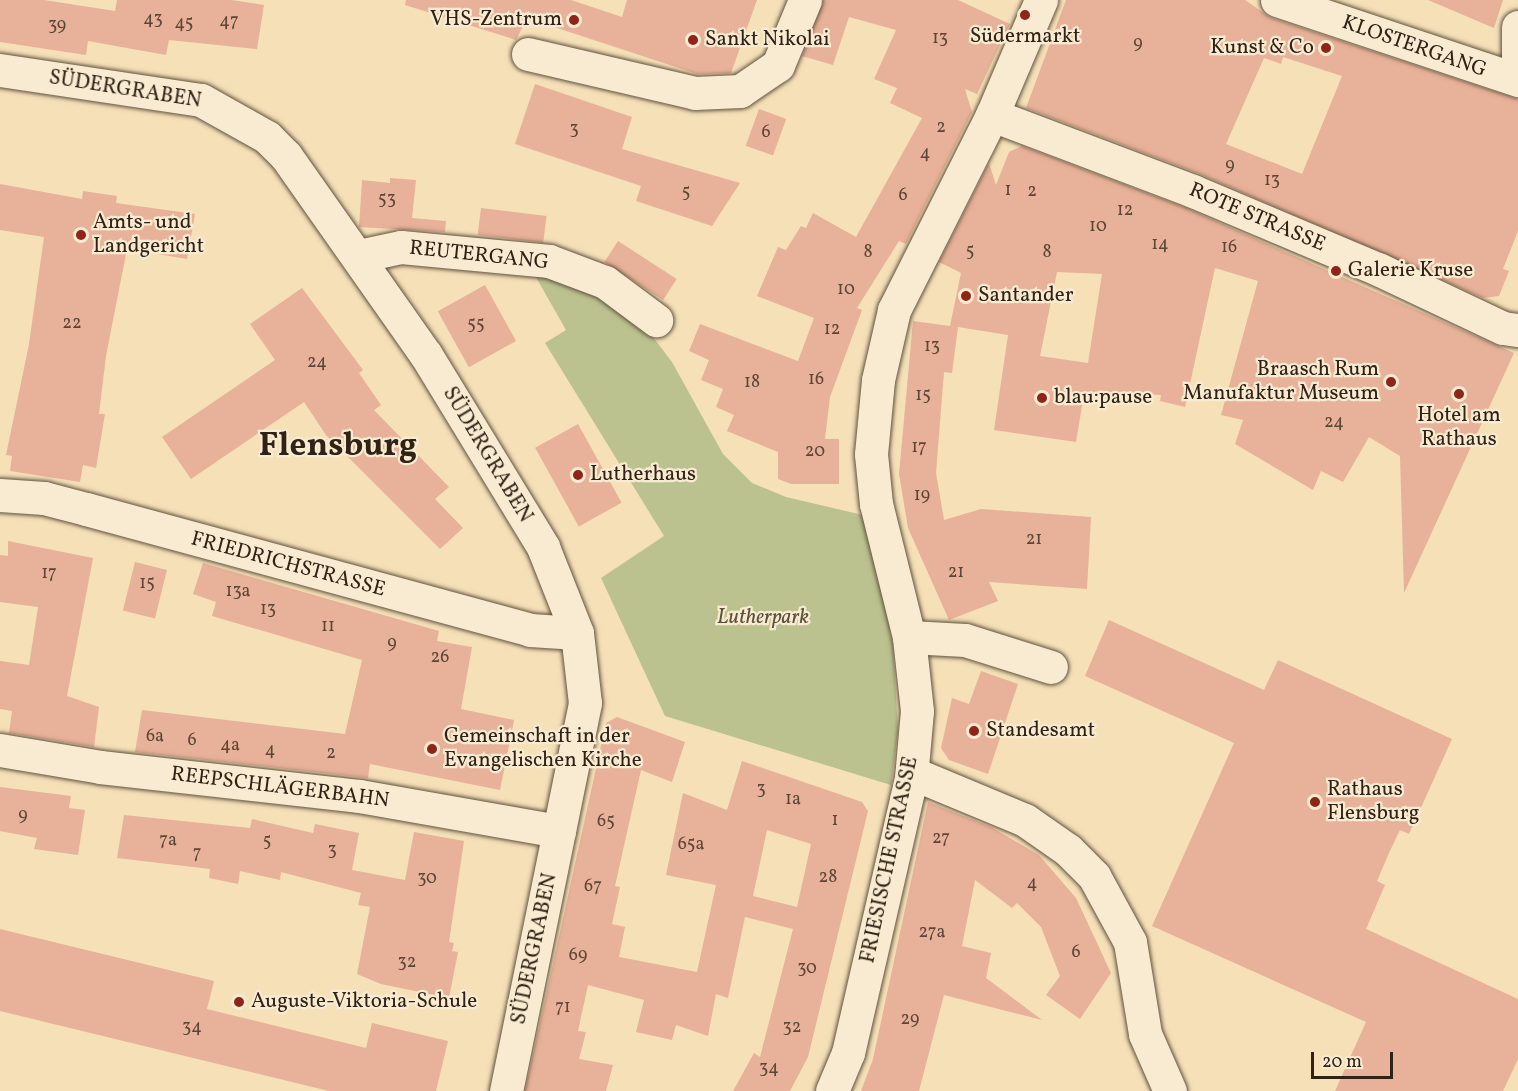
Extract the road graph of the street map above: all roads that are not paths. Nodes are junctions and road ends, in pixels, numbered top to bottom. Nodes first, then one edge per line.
1 (805, 0) edge
2 (1277, 0) edge
3 (1035, 1) edge
4 (1518, 27) edge
5 (528, 54) dead end
6 (1518, 57) edge
7 (0, 70) edge
8 (1518, 80) edge
9 (992, 115) junction
10 (358, 256) junction
11 (656, 320) dead end
12 (1518, 330) edge
13 (0, 495) edge
14 (577, 633) junction
15 (909, 637) junction
16 (1051, 667) dead end
17 (0, 750) edge
18 (912, 773) junction
19 (559, 831) junction
20 (506, 1091) edge
21 (832, 1091) edge
22 (1170, 1091) edge

1 - 5 street
2 - 8 street, KLOSTERGANG
3 - 9 street
4 - 6 street, KLOSTERGANG
7 - 10 street, SÜDERGRABEN
9 - 12 street, ROTE STRASSE
9 - 15 street, FRIESISCHE STRASSE
10 - 11 street, REUTERGANG
10 - 14 street, SÜDERGRABEN
13 - 14 street, FRIEDRICHSTRASSE
14 - 19 street, SÜDERGRABEN
15 - 16 street
15 - 18 street, FRIESISCHE STRASSE
17 - 19 street, REEPSCHLÄGERBAHN
18 - 21 street, FRIESISCHE STRASSE
18 - 22 street
19 - 20 street, SÜDERGRABEN

